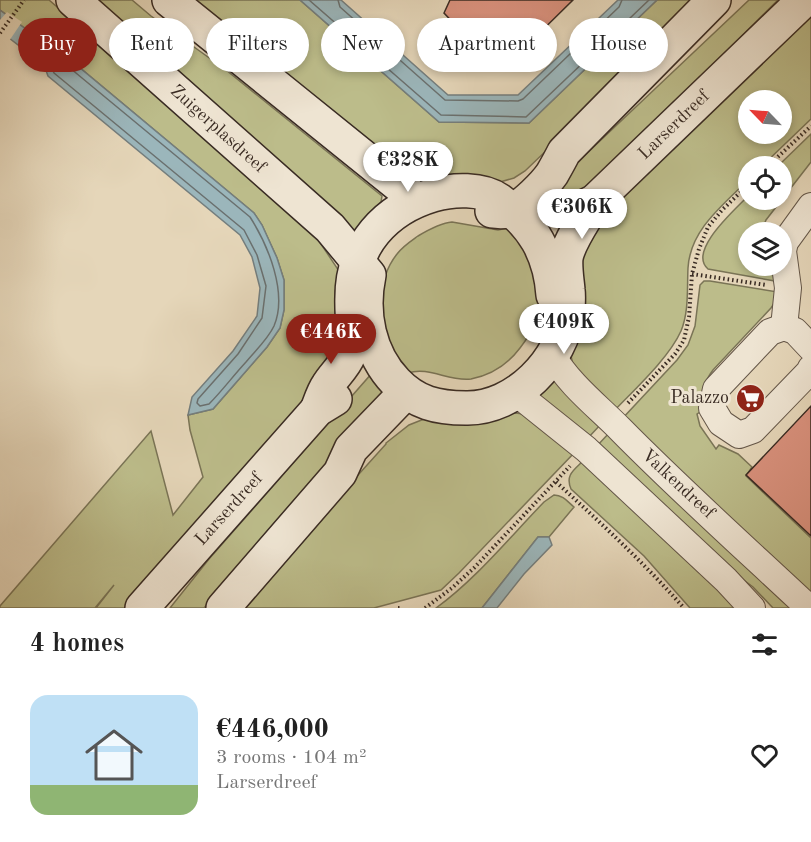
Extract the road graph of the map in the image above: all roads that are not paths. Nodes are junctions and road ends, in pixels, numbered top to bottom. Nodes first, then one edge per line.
1 (73, 0) edge
2 (169, 0) edge
3 (714, 0) edge
4 (804, 0) edge
5 (417, 200) junction
6 (504, 204) junction
7 (811, 206) edge
8 (554, 252) junction
9 (364, 269) junction
10 (784, 327) junction
11 (362, 345) junction
12 (547, 348) junction
13 (811, 348) edge
14 (811, 368) edge
15 (516, 393) junction
16 (416, 397) junction
17 (141, 608) edge
18 (223, 608) edge
19 (752, 608) edge
20 (810, 608) edge

1 - 9 main road, Zuigerplasdreef
2 - 5 main road
3 - 6 main road
4 - 8 main road, Larserdreef
5 - 6 main road
5 - 9 main road
6 - 8 main road
6 - 9 main road
7 - 10 street
8 - 12 main road
9 - 11 main road
10 - 13 street
10 - 14 street
11 - 16 main road
11 - 17 main road, Larserdreef
12 - 15 main road
12 - 16 main road
12 - 20 street, Valkendreef
15 - 16 main road
15 - 19 street, Valkendreef
16 - 18 main road

